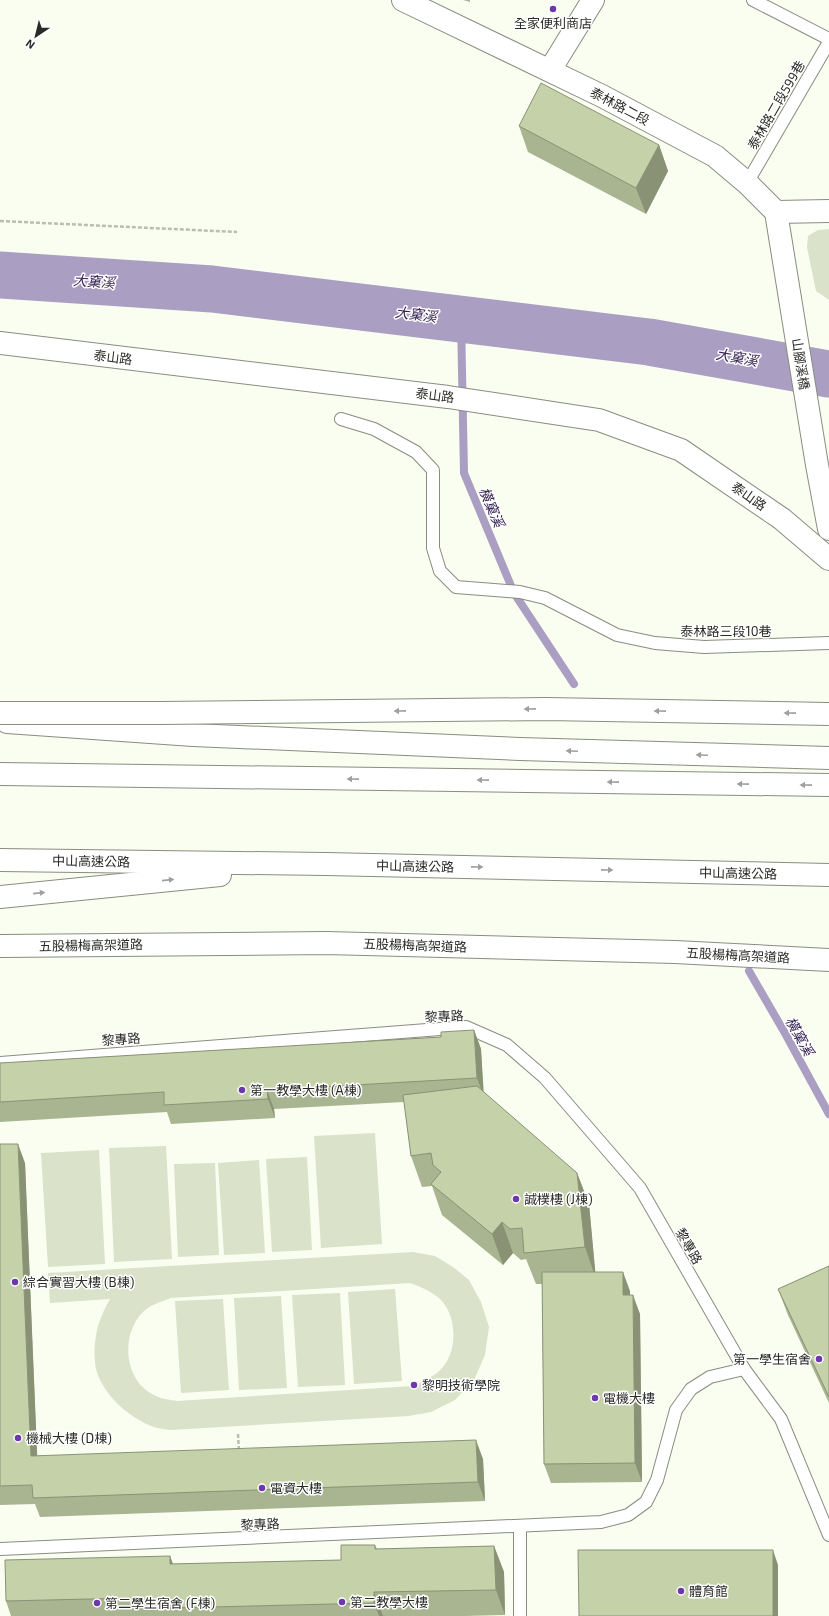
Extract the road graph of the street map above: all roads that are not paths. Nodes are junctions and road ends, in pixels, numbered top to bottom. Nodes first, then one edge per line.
1 (402, 0) edge
2 (593, 0) edge
3 (753, 0) edge
4 (829, 41) edge
5 (550, 70) junction
6 (747, 183) junction
7 (829, 211) edge
8 (776, 212) junction
9 (0, 344) edge
10 (341, 419) dead end
11 (829, 530) edge
12 (829, 559) edge
13 (829, 643) edge
14 (0, 707) edge
15 (0, 713) edge
16 (829, 714) edge
17 (0, 722) edge
18 (520, 749) junction
19 (829, 758) edge
20 (0, 774) edge
21 (829, 785) edge
22 (0, 860) edge
23 (326, 864) junction
24 (820, 874) edge
25 (0, 897) edge
26 (0, 946) edge
27 (0, 953) edge
28 (829, 960) edge
29 (829, 966) edge
30 (0, 1063) edge
31 (744, 1369) junction
32 (520, 1526) junction
33 (829, 1535) edge
34 (0, 1549) edge
35 (520, 1616) edge

1 - 5 main road, 泰林路二段
2 - 5 main road
3 - 4 lane, 泰林路二段599巷
4 - 6 lane, 泰林路二段599巷
5 - 6 main road, 泰林路二段
6 - 8 main road, 泰林路二段
7 - 8 main road
8 - 11 main road, 山腳溪橋
9 - 12 main road, 泰山路
10 - 13 lane, 泰林路三段10巷
14 - 18 main road
16 -> 15 main road, bridge
17 - 18 main road
19 -> 18 main road
21 -> 20 main road
22 - 23 main road, 中山高速公路
23 -> 24 main road, 中山高速公路
25 -> 23 main road
26 - 28 main road, 五股楊梅高架道路
27 - 29 lane
30 - 31 lane, 黎專路
31 - 32 lane, 黎專路
31 - 33 lane, 黎專路
32 - 34 lane, 黎專路
32 - 35 lane

